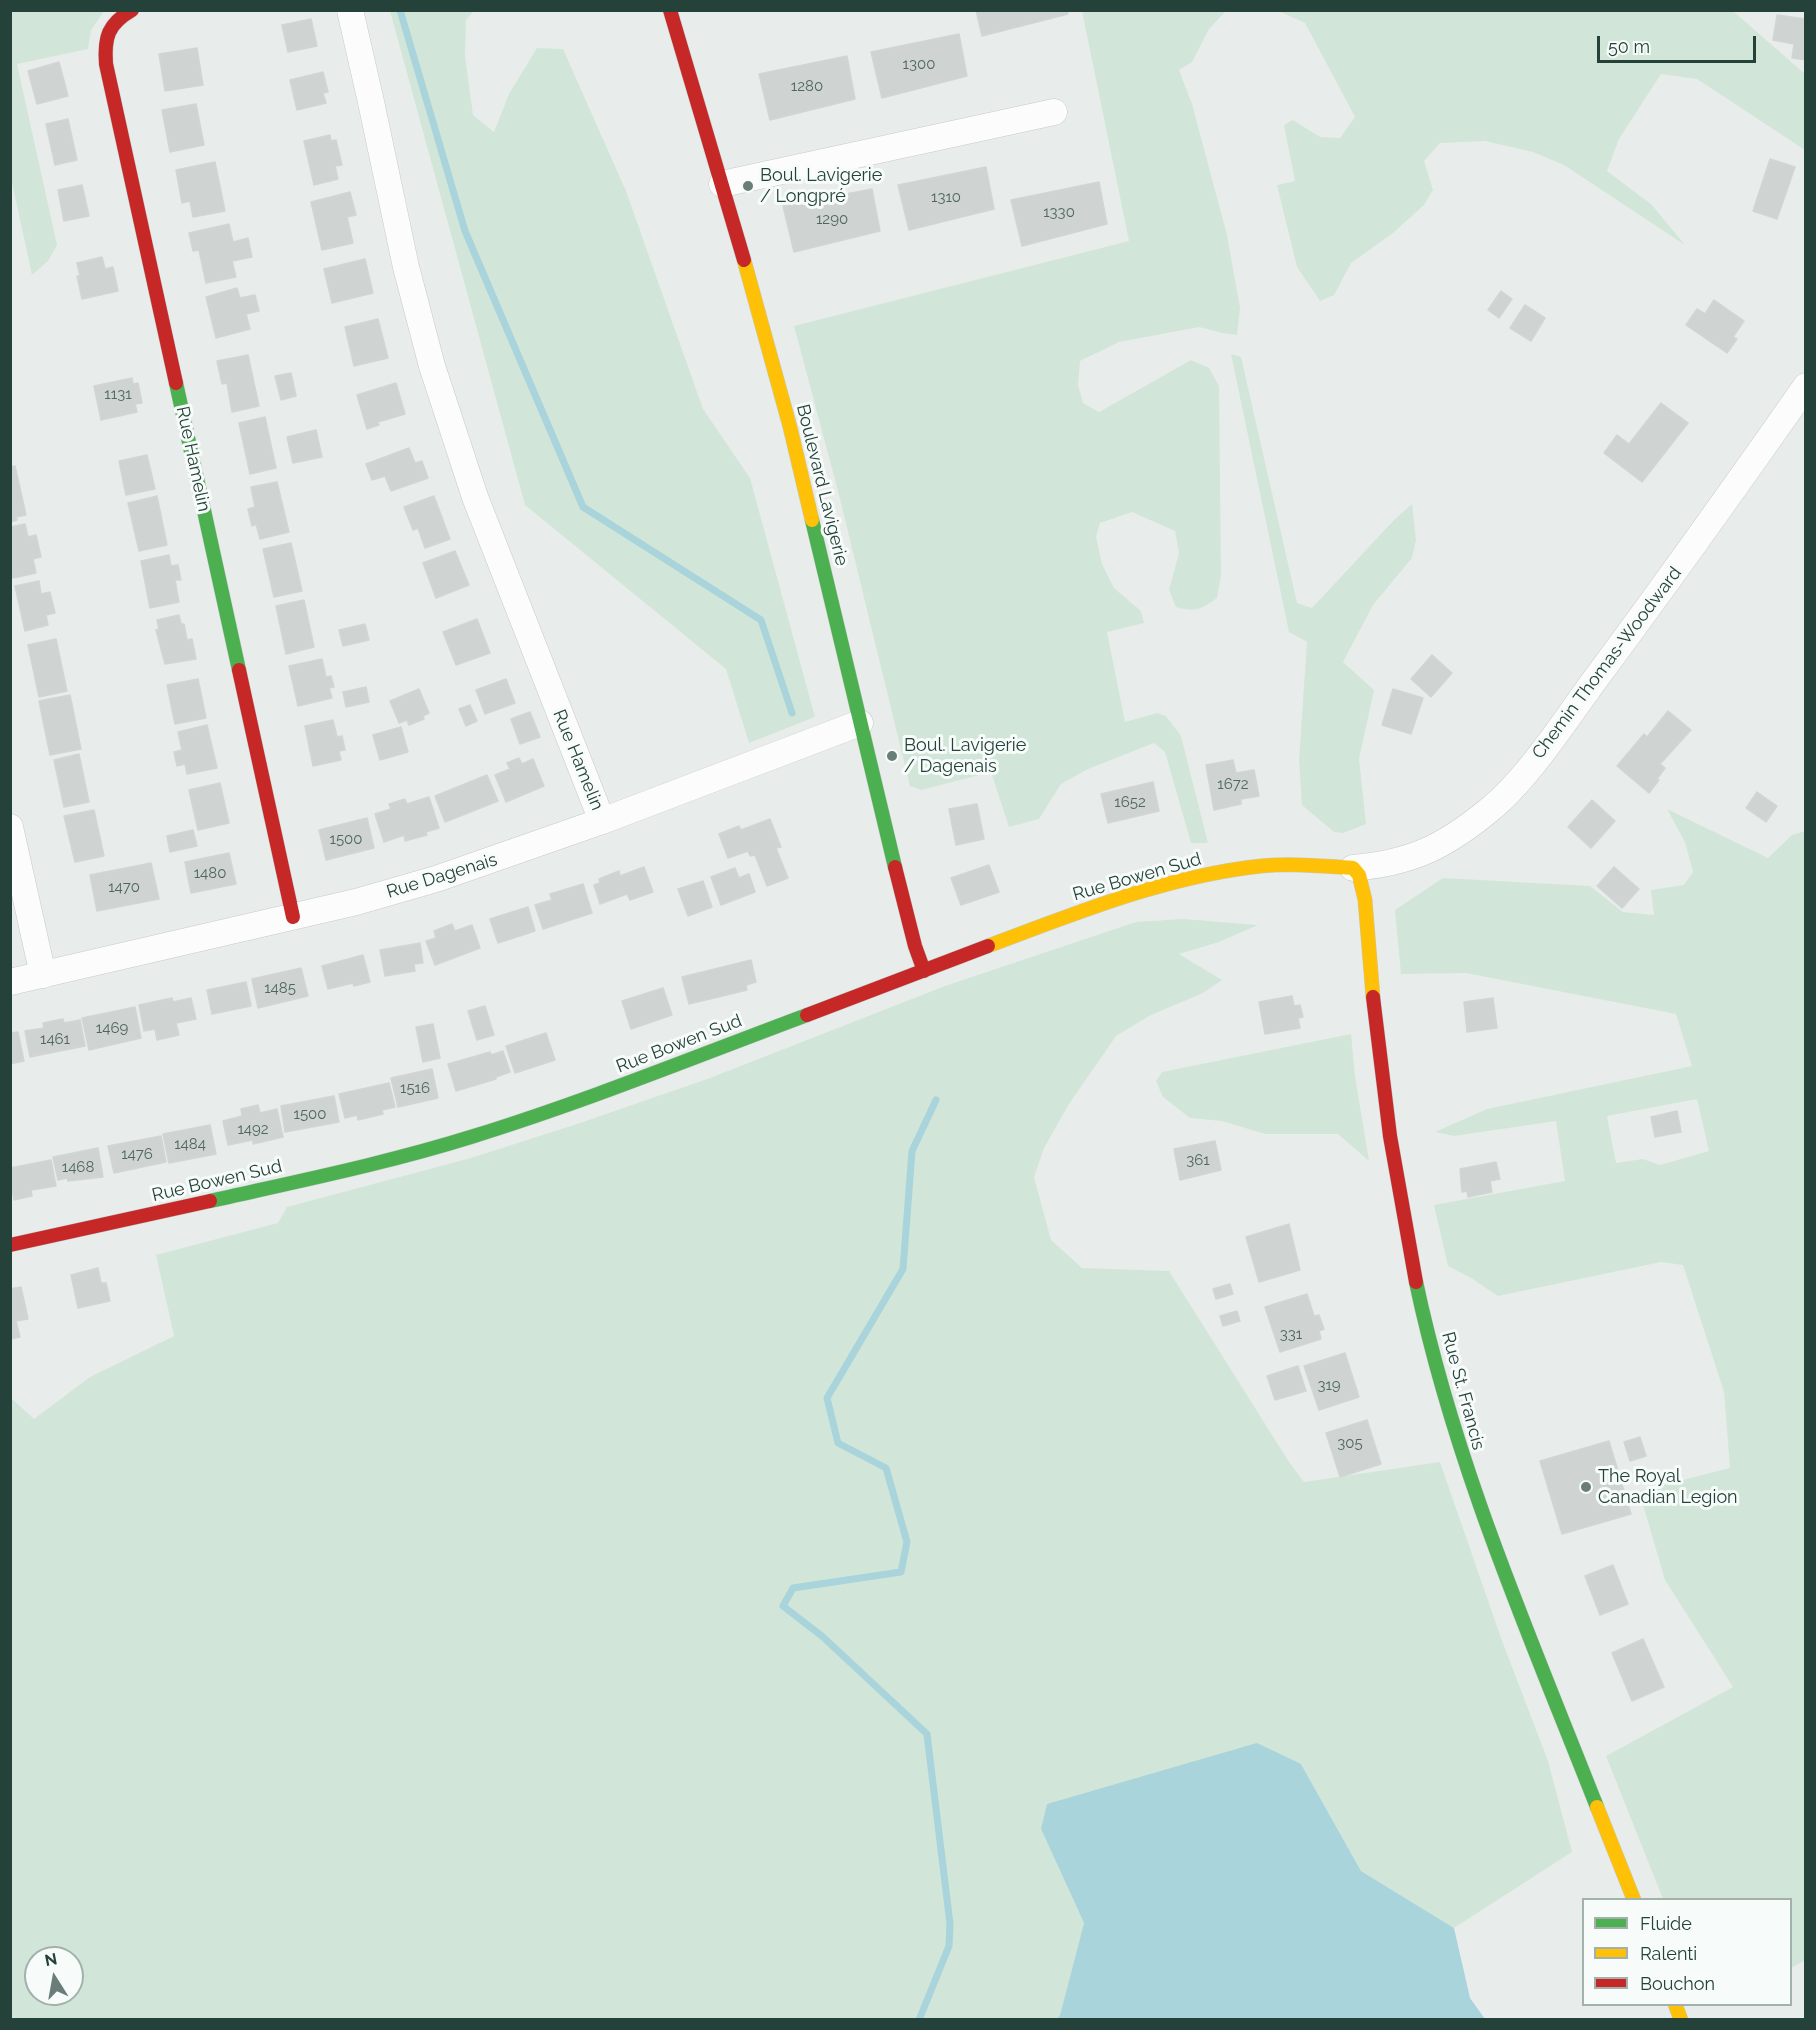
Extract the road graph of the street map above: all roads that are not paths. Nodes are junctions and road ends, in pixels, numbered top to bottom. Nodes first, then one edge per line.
1 (132, 10) edge
2 (350, 10) edge
3 (670, 10) edge
4 (1054, 112) dead end
5 (722, 184) junction
6 (1806, 386) edge
7 (860, 723) junction
8 (602, 821) junction
9 (10, 827) edge
10 (1353, 868) junction
11 (293, 917) junction
12 (924, 971) junction
13 (43, 975) junction
14 (10, 982) edge
15 (10, 1245) edge
16 (1634, 1898) edge

1 - 11 street, Rue Hamelin
2 - 8 street, Rue Hamelin
3 - 5 street, Boulevard Lavigerie
4 - 5 street
5 - 7 street, Boulevard Lavigerie
6 - 10 street, Chemin Thomas-Woodward
7 - 8 street, Rue Dagenais
7 - 12 street, Boulevard Lavigerie
8 - 11 street, Rue Dagenais
9 - 13 street
10 - 12 street, Rue Bowen Sud
10 - 16 street, Rue St. Francis
11 - 13 street, Rue Dagenais
12 - 15 street, Rue Bowen Sud
13 - 14 street, Rue Dagenais

